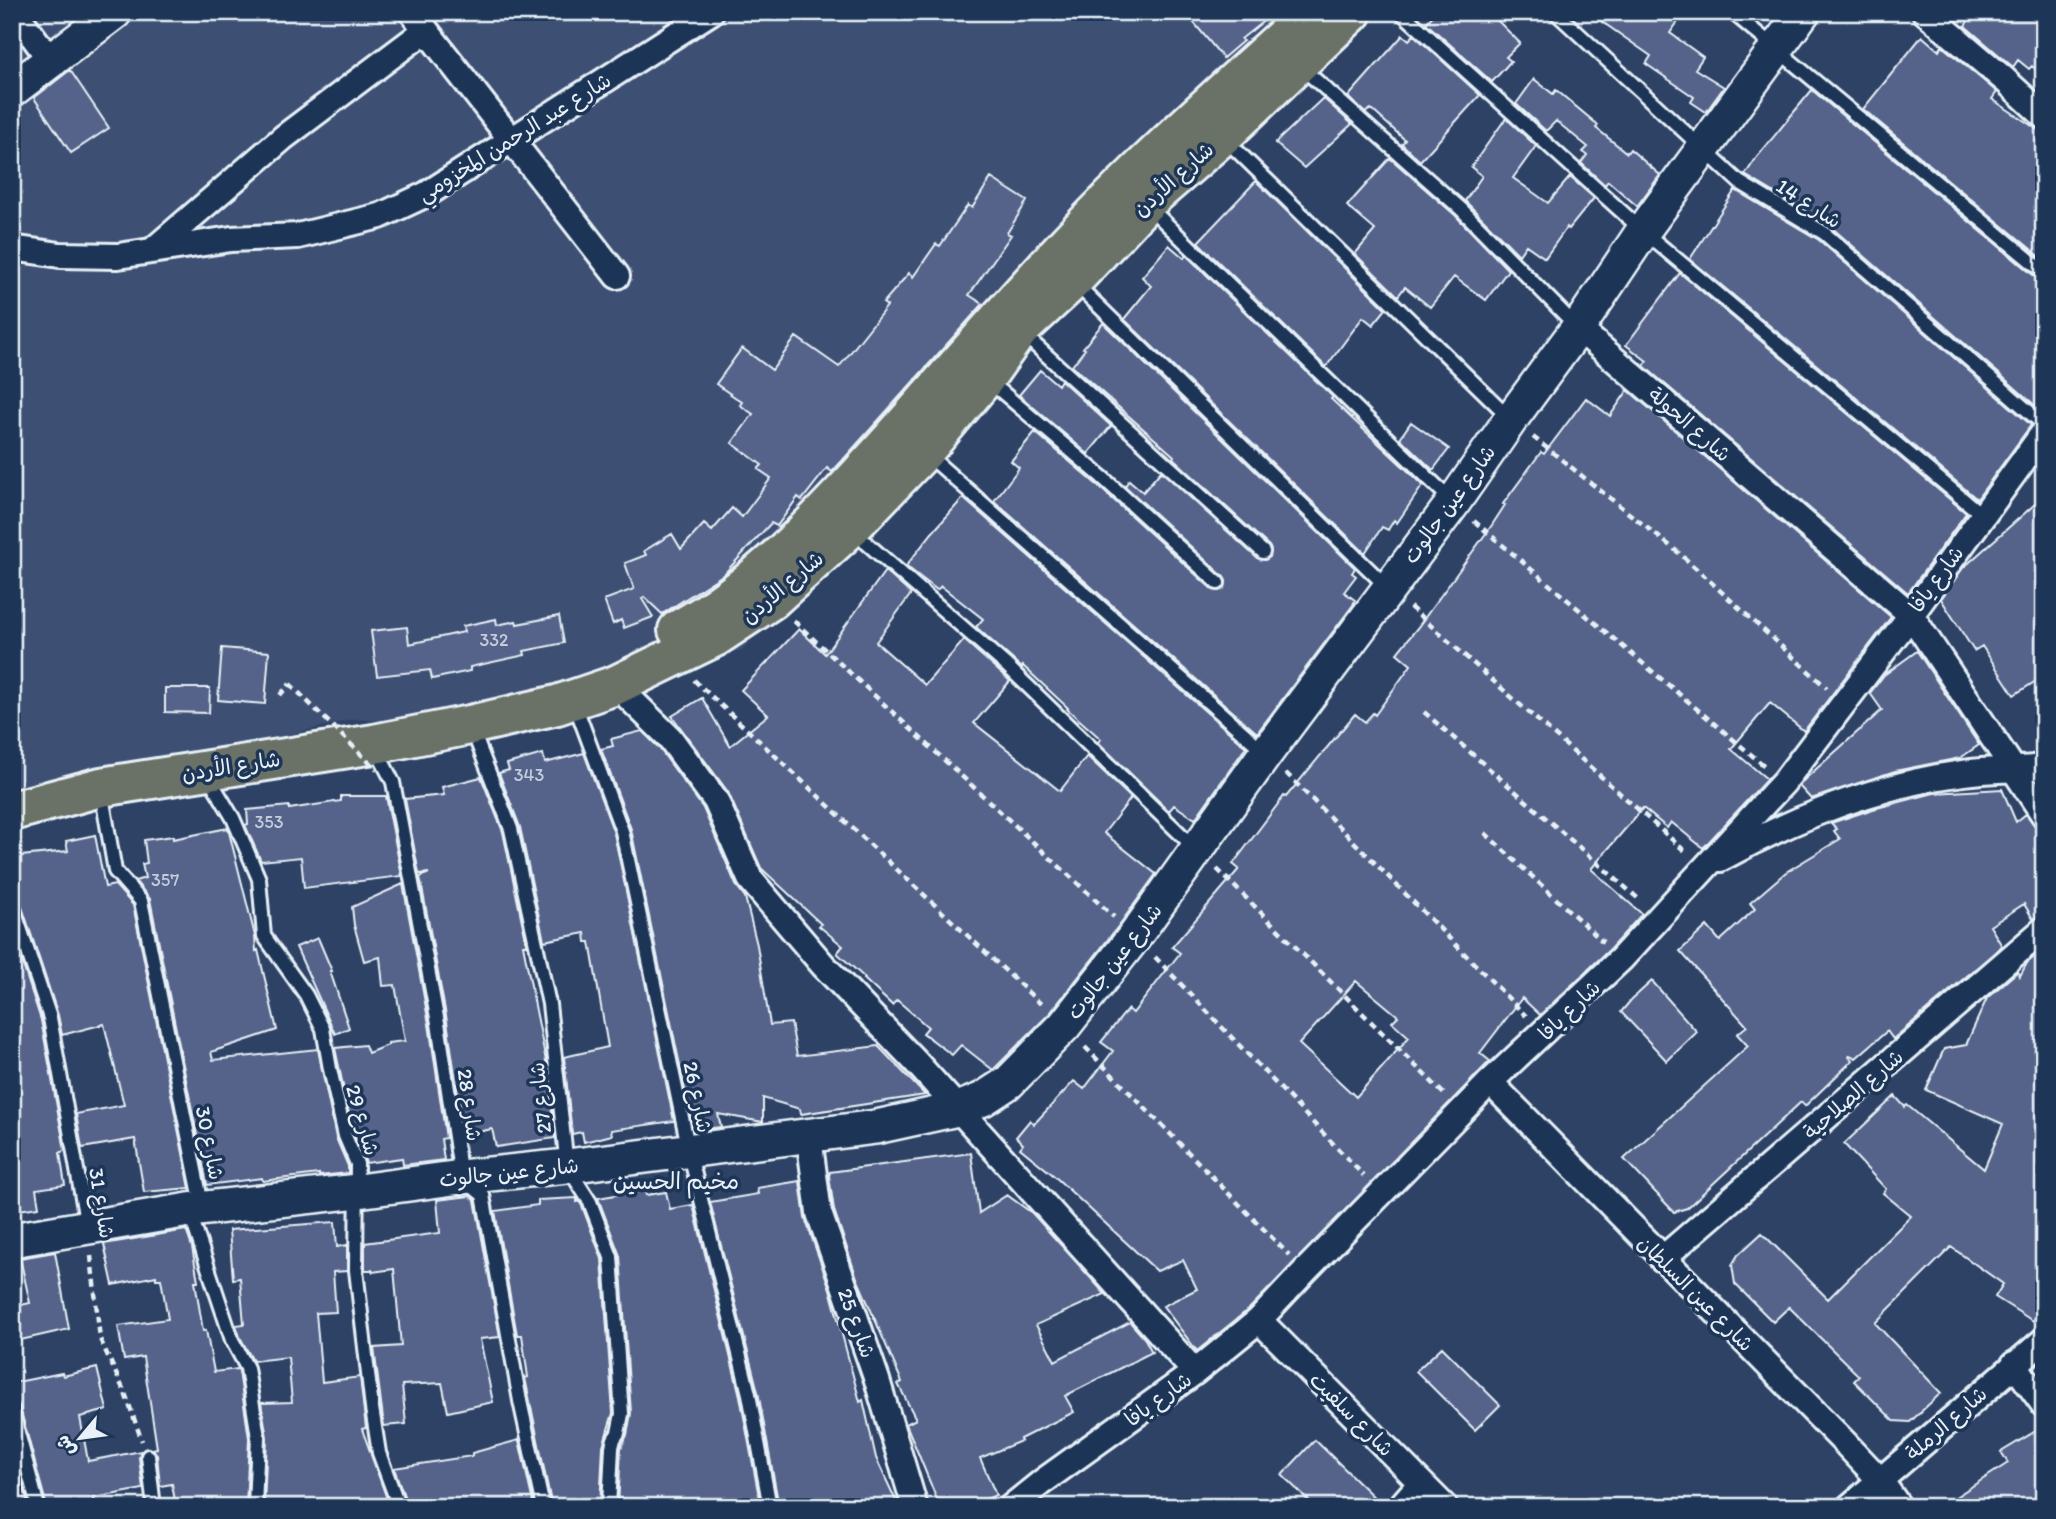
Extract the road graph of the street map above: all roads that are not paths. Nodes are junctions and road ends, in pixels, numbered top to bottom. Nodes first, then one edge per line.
1 (15, 12) edge
2 (115, 12) edge
3 (711, 12) edge
4 (1311, 12) edge
5 (1352, 12) edge
6 (1401, 12) edge
7 (1555, 12) edge
8 (1732, 12) edge
9 (1803, 12) edge
10 (1925, 12) edge
11 (419, 21) edge
12 (1775, 48) junction
13 (51, 61) junction
14 (1298, 64) junction
15 (12, 90) edge
16 (2044, 116) edge
17 (1222, 136) junction
18 (511, 140) junction
19 (1702, 149) junction
20 (1145, 203) junction
21 (1643, 231) junction
22 (12, 248) edge
23 (153, 250) junction
24 (2044, 272) edge
25 (617, 276) dead end
26 (1072, 281) junction
27 (1578, 328) junction
28 (1019, 330) junction
29 (985, 378) junction
30 (1511, 419) junction
31 (2044, 425) edge
32 (2044, 432) edge
33 (925, 451) junction
34 (1453, 503) junction
35 (1982, 516) junction
36 (850, 528) junction
37 (1263, 552) dead end
38 (1218, 583) dead end
39 (1388, 588) junction
40 (1911, 615) junction
41 (616, 685) junction
42 (573, 700) junction
43 (470, 725) junction
44 (1266, 753) junction
45 (376, 757) junction
46 (2044, 767) edge
47 (204, 770) junction
48 (2015, 771) junction
49 (12, 783) edge
50 (101, 787) junction
51 (12, 811) edge
52 (2044, 816) edge
53 (1197, 850) junction
54 (1704, 867) junction
55 (12, 904) edge
56 (2044, 929) edge
57 (1490, 1082) junction
58 (958, 1109) junction
59 (809, 1137) junction
60 (689, 1151) junction
61 (567, 1166) junction
62 (461, 1177) junction
63 (358, 1191) junction
64 (189, 1210) junction
65 (87, 1227) junction
66 (12, 1240) edge
67 (1662, 1259) junction
68 (1259, 1320) junction
69 (2044, 1340) edge
70 (2014, 1364) junction
71 (1195, 1372) junction
72 (2044, 1405) edge
73 (12, 1410) edge
74 (148, 1456) road end
75 (1880, 1480) junction
76 (1421, 1483) junction
77 (38, 1507) edge
78 (154, 1507) edge
79 (255, 1507) edge
80 (399, 1507) edge
81 (543, 1507) edge
82 (609, 1507) edge
83 (770, 1507) edge
84 (915, 1507) edge
85 (1011, 1507) edge
86 (1400, 1507) edge
87 (1446, 1507) edge
88 (1849, 1507) edge
89 (1899, 1507) edge

1 - 13 street
2 - 13 street
3 - 18 street, شارع عبد الرحمن المخزومي
4 - 49 highway, شارع الأردن
5 - 14 highway, شارع الأردن
6 - 21 lane
7 - 19 lane, شارع 14
8 - 12 lane
9 - 12 street, شارع عين جالوت
10 - 16 street
11 - 18 street
11 - 23 street
12 - 19 street, شارع عين جالوت
12 - 24 lane
13 - 15 street
14 - 17 highway, شارع الأردن
14 - 27 lane, شارع الحولة
17 - 20 highway, شارع الأردن
17 - 30 lane
18 - 23 street, شارع عبد الرحمن المخزومي
18 - 25 street
19 - 21 street, شارع عين جالوت
19 - 31 lane, شارع 14
20 - 26 highway, شارع الأردن
20 - 34 lane
21 - 27 street, شارع عين جالوت
21 - 35 lane
22 - 23 street, شارع عبد الرحمن المخزومي
26 - 28 highway, شارع الأردن
26 - 39 lane
27 - 30 street, شارع عين جالوت
27 - 40 street, شارع الحولة
28 - 29 highway, شارع الأردن
28 - 37 lane
29 - 33 highway, شارع الأردن
29 - 38 lane
30 - 34 street, شارع عين جالوت
32 - 35 street, شارع يافا
33 - 36 highway, شارع الأردن
33 - 44 lane
34 - 39 street, شارع عين جالوت
35 - 40 street, شارع يافا
36 - 41 highway, شارع الأردن
36 - 53 lane
39 - 44 street, شارع عين جالوت
40 - 48 street, شارع الحولة
40 - 54 street, شارع يافا
41 - 42 highway, شارع الأردن
41 - 58 street
42 - 43 highway, شارع الأردن
42 - 60 lane, شارع 26
43 - 45 highway, شارع الأردن
43 - 61 lane, شارع 27
44 - 53 street, شارع عين جالوت
45 - 47 highway, شارع الأردن
45 - 62 lane, شارع 28
46 - 48 street
47 - 50 highway, شارع الأردن
47 - 63 lane, شارع 29
48 - 52 street, شارع الحولة
48 - 54 street
50 - 51 highway, شارع الأردن
50 - 64 lane, شارع 30
53 - 58 street, شارع عين جالوت
54 - 57 street, شارع يافا
55 - 65 lane, شارع 31
56 - 67 street, شارع الصلاحية
57 - 67 street, شارع عين السلطان
57 - 68 street, شارع يافا
58 - 59 street, شارع عين جالوت
58 - 71 street
59 - 60 street, شارع عين جالوت
59 - 84 street, شارع 25
60 - 61 street, شارع عين جالوت
60 - 83 lane, شارع 26
61 - 62 street, شارع عين جالوت
61 - 82 lane, شارع 27
62 - 63 street, شارع عين جالوت
62 - 81 lane
63 - 64 street, شارع عين جالوت
63 - 80 lane, شارع 29
64 - 65 street, شارع عين جالوت
64 - 79 lane
65 - 66 street, شارع عين جالوت
67 - 75 street, شارع عين السلطان
68 - 71 street, شارع يافا
68 - 76 street, شارع سلفيت
69 - 70 street, شارع الرملة
70 - 72 street
70 - 75 street, شارع الرملة
71 - 85 street, شارع يافا
73 - 77 lane
74 - 78 lane
75 - 88 street, شارع الرملة
75 - 89 street, شارع عين السلطان
76 - 86 street
76 - 87 street, شارع سلفيت

